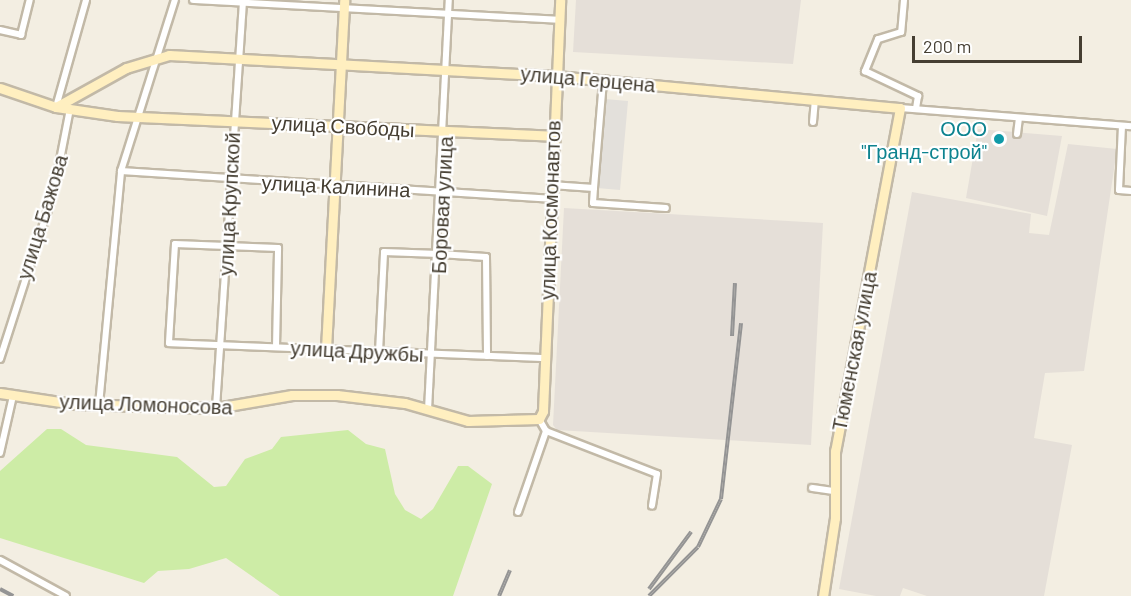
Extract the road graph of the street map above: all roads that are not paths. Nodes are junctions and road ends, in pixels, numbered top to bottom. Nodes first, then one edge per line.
1 (30, 0) edge
2 (86, 0) edge
3 (175, 0) edge
4 (193, 0) edge
5 (449, 0) edge
6 (560, 0) edge
7 (904, 0) edge
8 (243, 1) edge
9 (344, 5) edge
10 (448, 15) junction
11 (558, 20) junction
12 (0, 30) edge
13 (155, 58) junction
14 (239, 59) junction
15 (342, 63) junction
16 (446, 68) junction
17 (555, 76) junction
18 (603, 80) junction
19 (0, 88) edge
20 (815, 100) junction
21 (56, 107) junction
22 (900, 108) junction
23 (70, 109) junction
24 (916, 109) junction
25 (134, 117) junction
26 (1019, 118) junction
27 (234, 122) junction
28 (813, 122) dead end
29 (340, 126) junction
30 (1122, 126) junction
31 (1131, 126) edge
32 (446, 131) junction
33 (1017, 134) dead end
34 (553, 136) junction
35 (121, 171) junction
36 (230, 181) junction
37 (336, 185) junction
38 (551, 185) junction
39 (594, 188) junction
40 (1131, 191) edge
41 (442, 192) junction
42 (550, 199) junction
43 (666, 208) dead end
44 (226, 244) junction
45 (439, 254) junction
46 (220, 345) junction
47 (276, 347) junction
48 (326, 349) junction
49 (379, 352) junction
50 (434, 354) junction
51 (487, 356) junction
52 (545, 358) junction
53 (0, 359) edge
54 (0, 393) edge
55 (13, 396) junction
56 (99, 405) junction
57 (216, 408) junction
58 (428, 410) junction
59 (539, 419) junction
60 (546, 431) junction
61 (0, 453) edge
62 (812, 488) dead end
63 (834, 492) junction
64 (652, 506) dead end
65 (519, 512) dead end
66 (0, 560) edge
67 (66, 596) edge
68 (823, 596) edge

1 - 12 street
2 - 21 street
3 - 13 street
4 - 8 street
5 - 10 street, Боровая улица
6 - 11 street, улица Космонавтов
7 - 24 street
8 - 9 street
8 - 14 street, улица Крупской
9 - 10 street
9 - 15 street
10 - 11 street
10 - 16 street, Боровая улица
11 - 17 street, улица Космонавтов
13 - 14 street, улица Герцена
13 - 21 street, улица Герцена
13 - 25 street
14 - 15 street, улица Герцена
14 - 27 street, улица Крупской
15 - 16 street, улица Герцена
15 - 29 street
16 - 17 street, улица Герцена
16 - 32 street, Боровая улица
17 - 18 street, улица Герцена
17 - 34 street, улица Космонавтов
18 - 20 street, улица Герцена
18 - 39 street
19 - 21 street
20 - 22 street, улица Герцена
20 - 28 street
21 - 23 street, улица Свободы
22 - 24 street, улица Герцена
22 - 63 street, Тюменская улица
23 - 25 street, улица Свободы
23 - 53 street, улица Бажова
24 - 26 street, улица Герцена
25 - 27 street, улица Свободы
25 - 35 street
26 - 30 street, улица Герцена
26 - 33 street
27 - 29 street, улица Свободы
27 - 36 street, улица Крупской
29 - 32 street, улица Свободы
29 - 37 street
30 - 31 street, улица Герцена
30 - 40 street
32 - 34 street, улица Свободы
32 - 41 street, Боровая улица
34 - 38 street, улица Космонавтов
35 - 36 street, улица Калинина
35 - 56 street
36 - 37 street, улица Калинина
36 - 44 street, улица Крупской
37 - 41 street, улица Калинина
37 - 48 street
38 - 39 street
38 - 42 street, улица Космонавтов
39 - 43 street
41 - 42 street, улица Калинина
41 - 45 street, Боровая улица
42 - 52 street, улица Космонавтов
44 - 46 street, улица Крупской
44 - 46 street, улица Дружбы
44 - 47 street
45 - 49 street
45 - 50 street, Боровая улица
45 - 51 street
46 - 47 street, улица Дружбы
46 - 57 street, улица Крупской
47 - 48 street, улица Дружбы
48 - 49 street, улица Дружбы
49 - 50 street, улица Дружбы
50 - 51 street, улица Дружбы
50 - 58 street, Боровая улица
51 - 52 street, улица Дружбы
52 - 59 street, улица Космонавтов
54 - 55 street, улица Ломоносова
55 - 56 street, улица Ломоносова
55 - 61 street
56 - 57 street, улица Ломоносова
57 - 58 street, улица Ломоносова
58 - 59 street, улица Ломоносова
59 - 60 street
60 - 64 street
60 - 65 street
62 - 63 street
63 - 68 street, Тюменская улица
66 - 67 street

